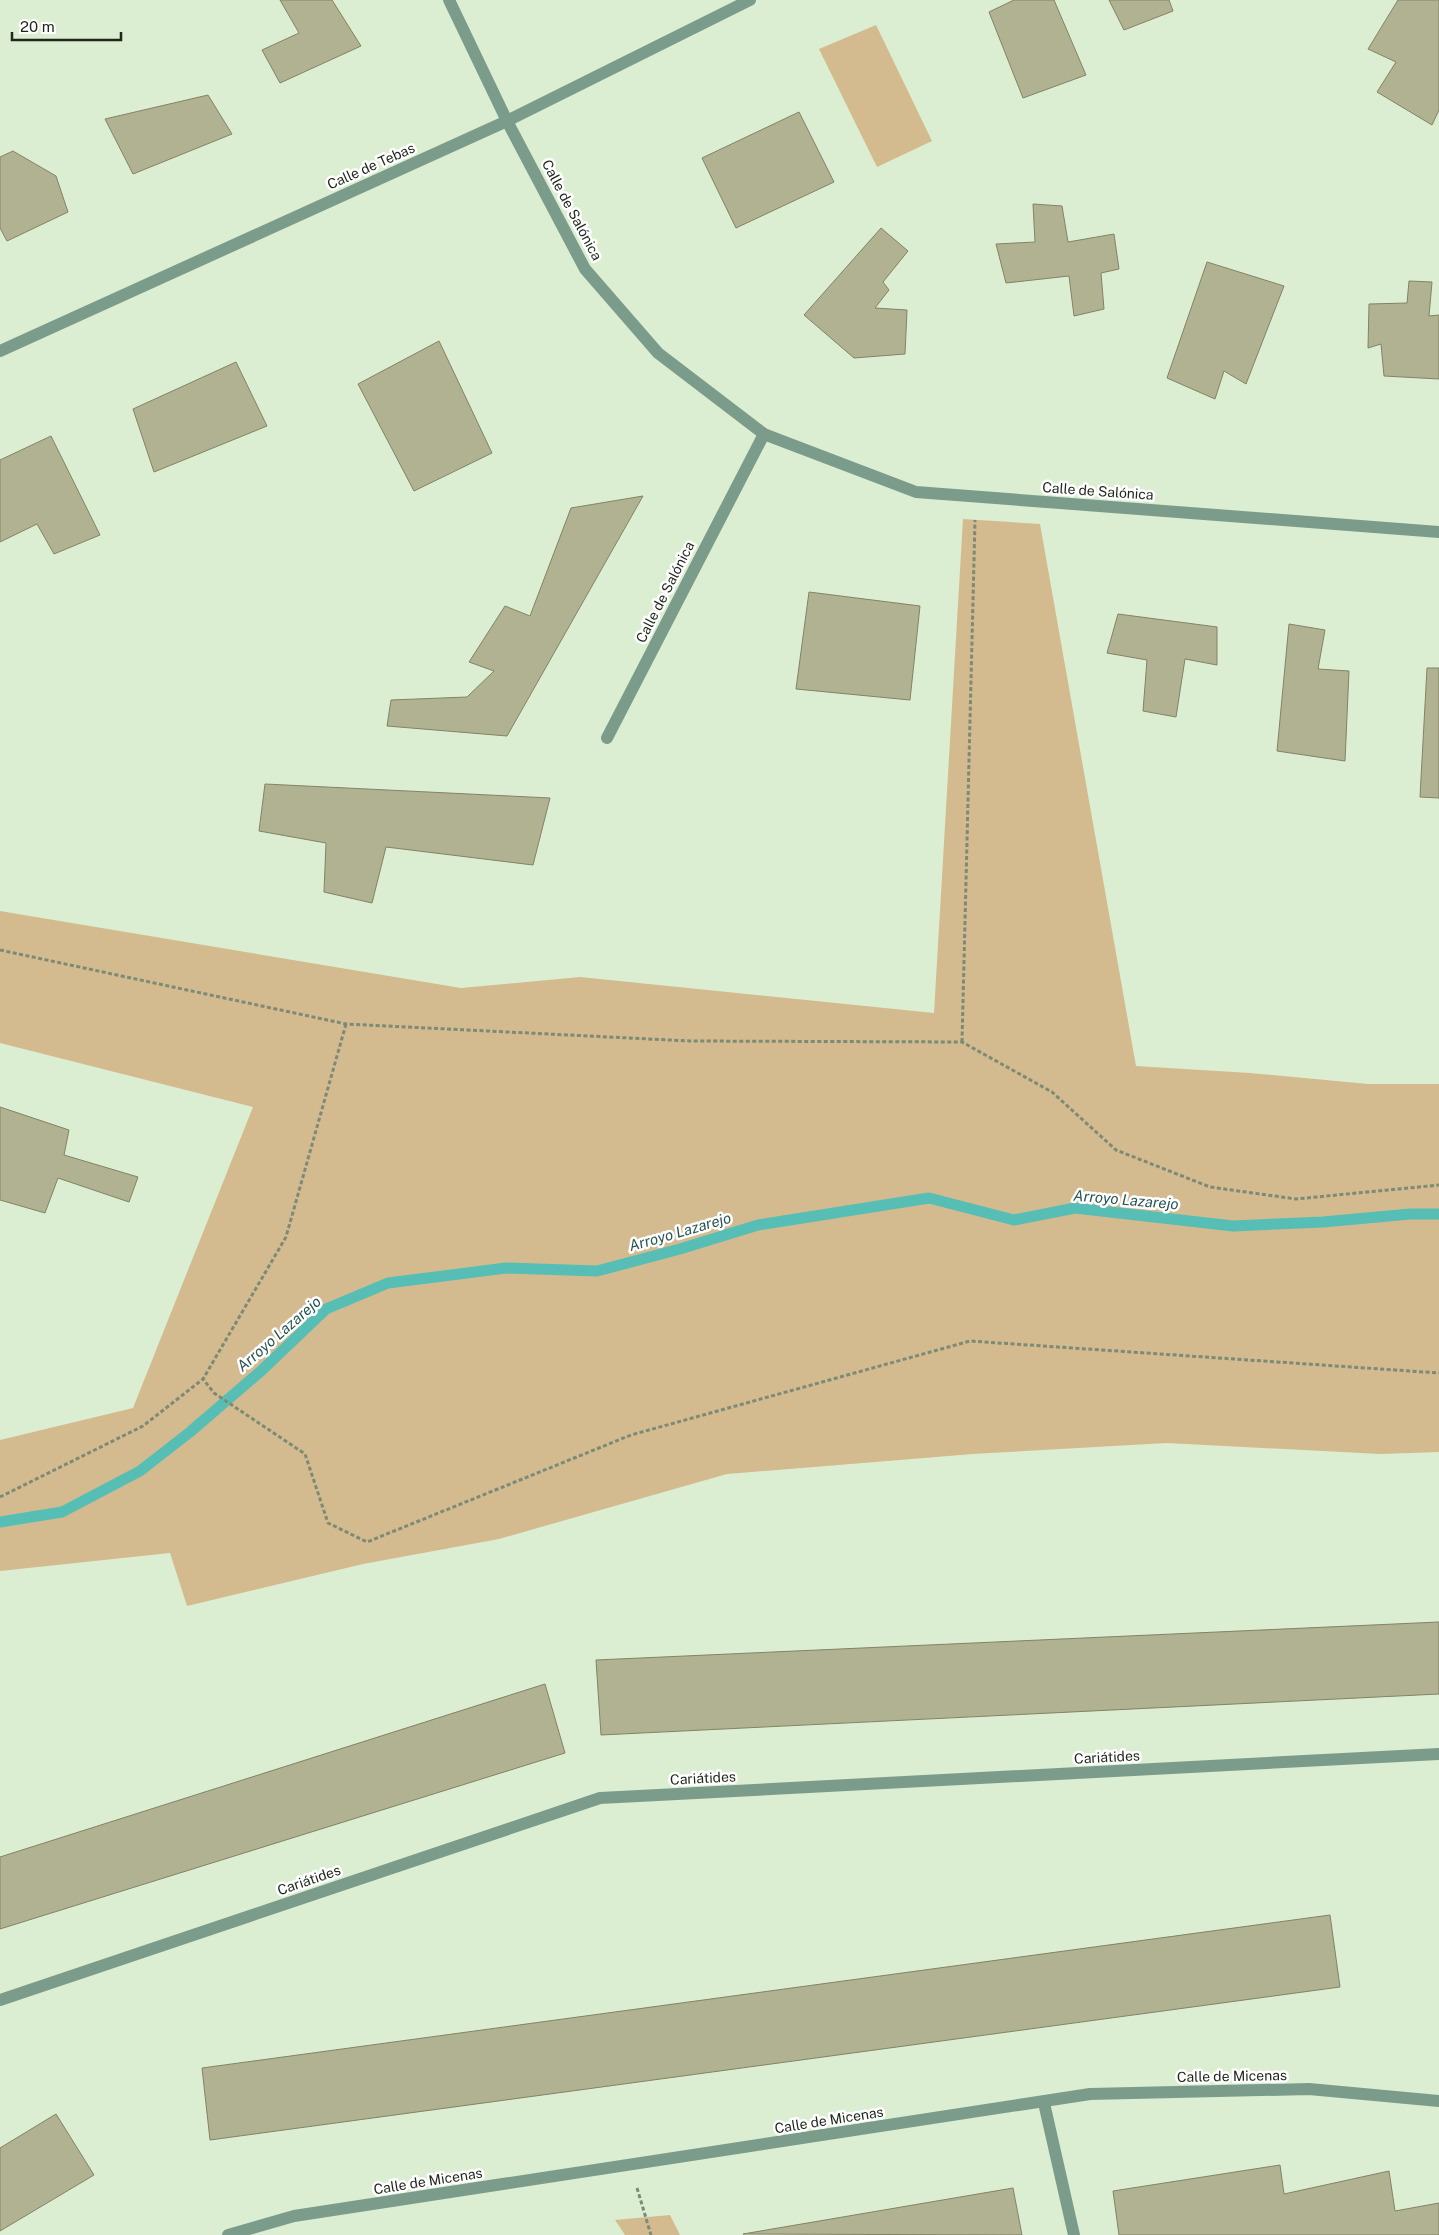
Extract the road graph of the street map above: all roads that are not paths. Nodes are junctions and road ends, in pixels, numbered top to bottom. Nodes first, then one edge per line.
1 (449, 0) edge
2 (750, 0) edge
3 (507, 121) junction
4 (0, 351) edge
5 (764, 434) junction
6 (1439, 532) edge
7 (607, 738) dead end
8 (1439, 1754) edge
9 (0, 2000) edge
10 (1439, 2101) edge
11 (1044, 2103) junction
12 (228, 2235) edge
13 (1074, 2235) edge

1 - 3 street, Calle de Salónica
2 - 3 street, Calle de Tebas
3 - 4 street, Calle de Tebas
3 - 5 street, Calle de Salónica
5 - 6 street, Calle de Salónica
5 - 7 street, Calle de Salónica
8 - 9 street, Cariátides
10 - 11 street, Calle de Micenas
11 - 12 street, Calle de Micenas
11 - 13 street

